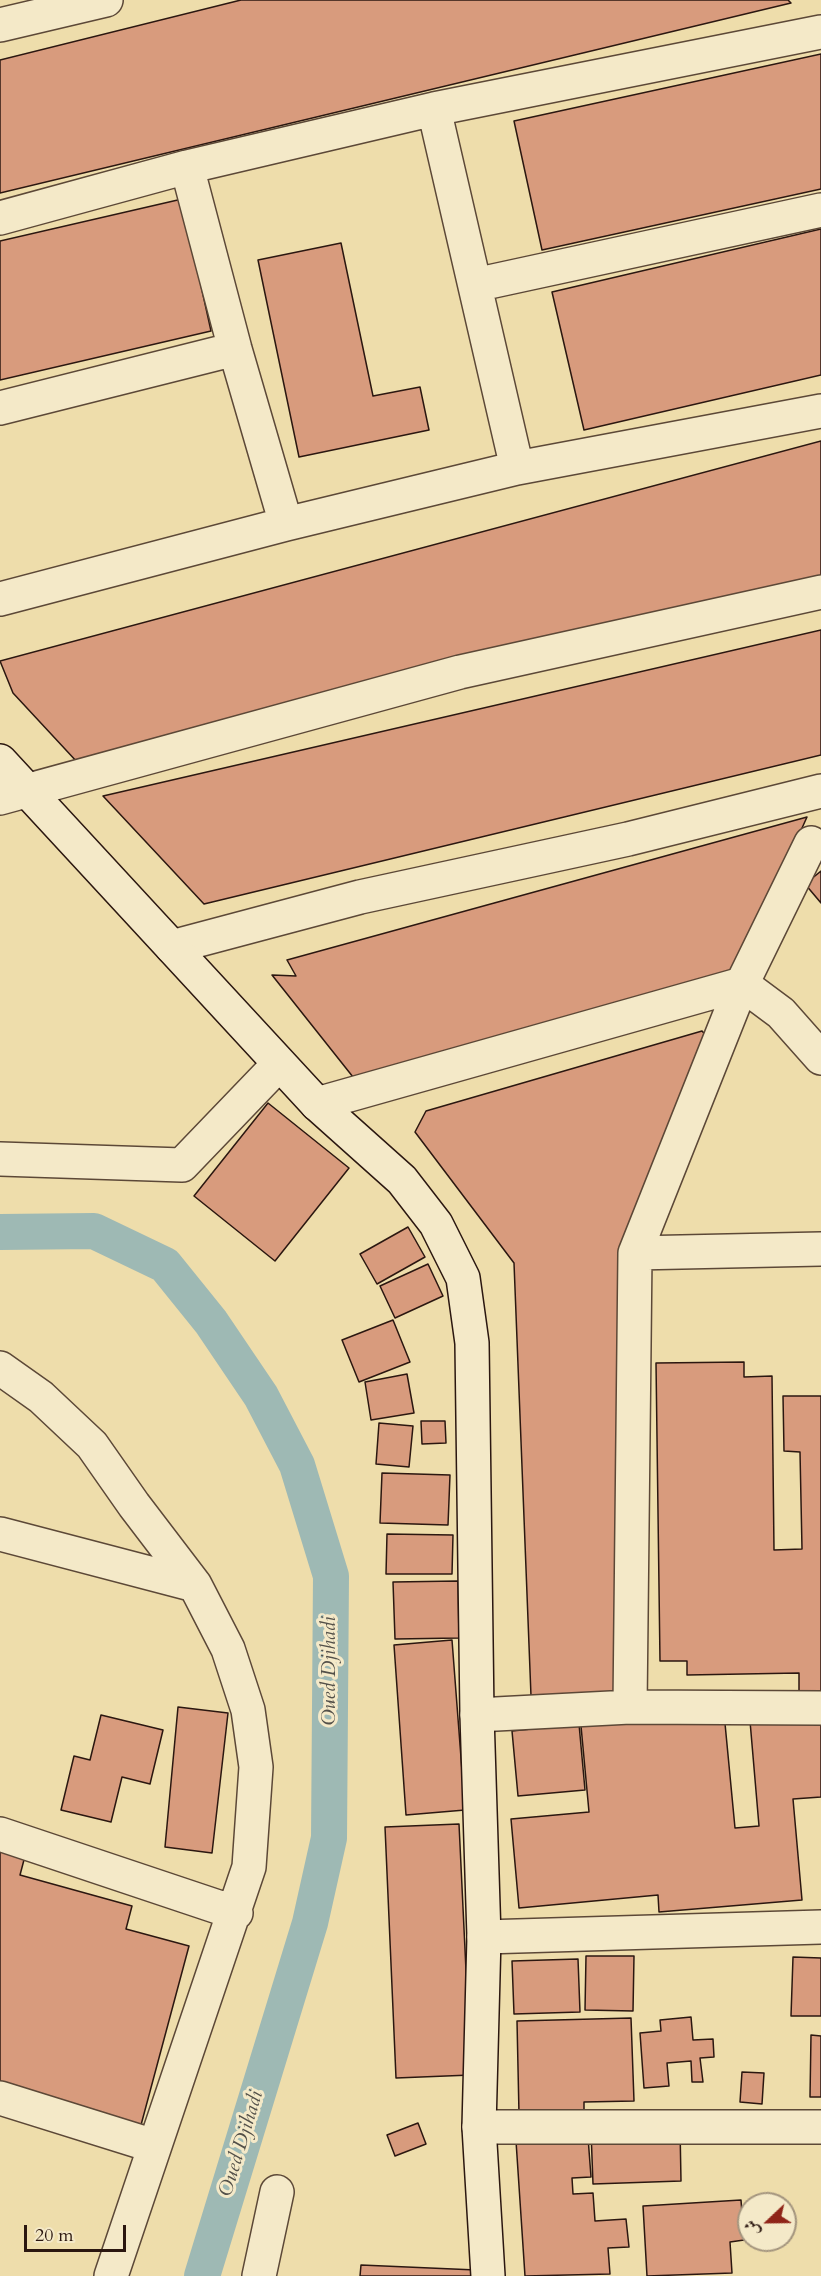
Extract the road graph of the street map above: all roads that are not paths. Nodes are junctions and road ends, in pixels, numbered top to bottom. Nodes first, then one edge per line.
1 (106, 0) edge
2 (0, 25) edge
3 (821, 32) edge
4 (434, 109) junction
5 (187, 167) junction
6 (821, 210) edge
7 (0, 218) edge
8 (475, 285) junction
9 (235, 349) junction
10 (0, 408) edge
11 (821, 411) edge
12 (517, 468) junction
13 (286, 524) junction
14 (821, 592) edge
15 (0, 599) edge
16 (0, 761) edge
17 (821, 791) edge
18 (14, 795) edge
19 (818, 840) edge
20 (172, 947) junction
21 (742, 984) junction
22 (821, 1058) edge
23 (279, 1064) junction
24 (317, 1104) junction
25 (0, 1159) edge
26 (821, 1249) edge
27 (635, 1253) junction
28 (0, 1368) edge
29 (0, 1534) edge
30 (195, 1585) junction
31 (630, 1707) junction
32 (821, 1708) edge
33 (477, 1715) junction
34 (0, 1834) edge
35 (236, 1913) junction
36 (821, 1927) edge
37 (484, 1937) junction
38 (0, 2098) edge
39 (479, 2127) junction
40 (821, 2127) edge
41 (154, 2146) junction
42 (277, 2192) dead end
43 (111, 2276) edge
44 (259, 2276) edge
45 (488, 2276) edge

1 - 2 street
3 - 4 street
4 - 5 street
4 - 8 street
5 - 7 street
5 - 9 street
6 - 8 street
8 - 12 street
9 - 10 street
9 - 13 street
11 - 12 street
12 - 13 street
13 - 15 street
14 - 18 street
16 - 18 street
17 - 20 street
18 - 20 street
19 - 21 street
20 - 23 street
21 - 22 street
21 - 24 street
21 - 27 street
23 - 24 street
23 - 25 street
24 - 33 street
26 - 27 street
27 - 31 street
28 - 30 street
29 - 30 street
30 - 35 street
31 - 32 street
31 - 33 street
33 - 37 street
34 - 35 street
35 - 41 street
36 - 37 street
37 - 39 street
38 - 41 street
39 - 40 street
39 - 45 street
41 - 43 street
42 - 44 street

